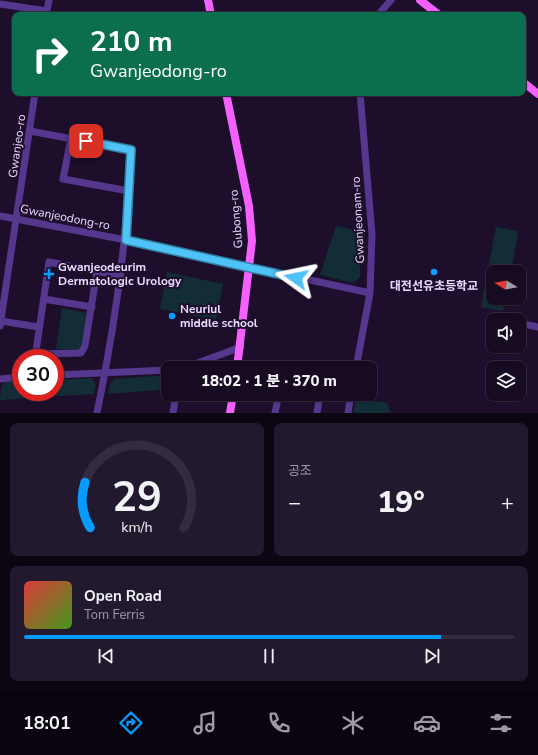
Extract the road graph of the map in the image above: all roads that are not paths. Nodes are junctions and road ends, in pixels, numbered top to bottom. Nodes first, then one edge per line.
1 (49, 0) edge
2 (208, 0) edge
3 (391, 0) edge
4 (420, 0) edge
5 (0, 4) edge
6 (42, 12) edge
7 (47, 12) edge
8 (210, 12) edge
9 (381, 12) edge
10 (435, 12) edge
11 (526, 84) edge
12 (538, 94) edge
13 (35, 96) edge
14 (227, 96) edge
15 (360, 96) edge
16 (30, 131) junction
17 (71, 138) junction
18 (129, 191) junction
19 (0, 216) edge
20 (17, 219) junction
21 (126, 240) junction
22 (250, 268) junction
23 (97, 271) junction
24 (121, 276) junction
25 (370, 293) junction
26 (44, 299) junction
27 (92, 308) junction
28 (0, 322) edge
29 (526, 324) edge
30 (39, 327) junction
31 (538, 327) edge
32 (240, 347) junction
33 (36, 349) edge
34 (64, 354) edge
35 (203, 361) edge
36 (238, 361) edge
37 (357, 361) edge
38 (161, 370) edge
39 (106, 373) junction
40 (64, 375) edge
41 (12, 378) edge
42 (0, 379) edge
43 (175, 401) edge
44 (232, 401) edge
45 (278, 401) edge
46 (319, 401) edge
47 (350, 401) edge
48 (98, 413) edge
49 (173, 413) edge
50 (230, 413) edge
51 (275, 413) edge
52 (317, 413) edge
53 (348, 413) edge

1 - 7 street
2 - 8 main road
3 - 9 street
4 - 10 main road
5 - 6 street
11 - 12 main road
13 - 16 street, Gwanjeo-ro
14 - 22 main road, Gubong-ro
15 - 25 street, Gwanjeonam-ro
16 - 17 street, Gwanjeodong-ro
16 - 20 street, Gwanjeo-ro
17 - 18 street, Gwanjeodong-ro
17 - 18 street
18 - 21 street, Gwanjeodong-ro
19 - 20 street, Gwanjeodong-ro
20 - 21 street, Gwanjeodong-ro
20 - 28 street, Gwanjeo-ro
21 - 22 street, Gwanjeodong-ro
21 - 24 street
22 - 25 street, Gwanjeodong-ro
22 - 32 main road, Gubong-ro
23 - 24 street
23 - 26 street
23 - 27 street
24 - 39 street
25 - 37 street, Gwanjeonam-ro
26 - 27 street
26 - 30 street
27 - 34 street
28 - 30 street, Gwanjeo-ro
29 - 31 street
30 - 33 street
32 - 35 street
32 - 36 main road, Gubong-ro
38 - 39 street
39 - 40 street
39 - 48 street
41 - 42 street
43 - 49 street
44 - 50 main road
45 - 51 street
46 - 52 street
47 - 53 street

